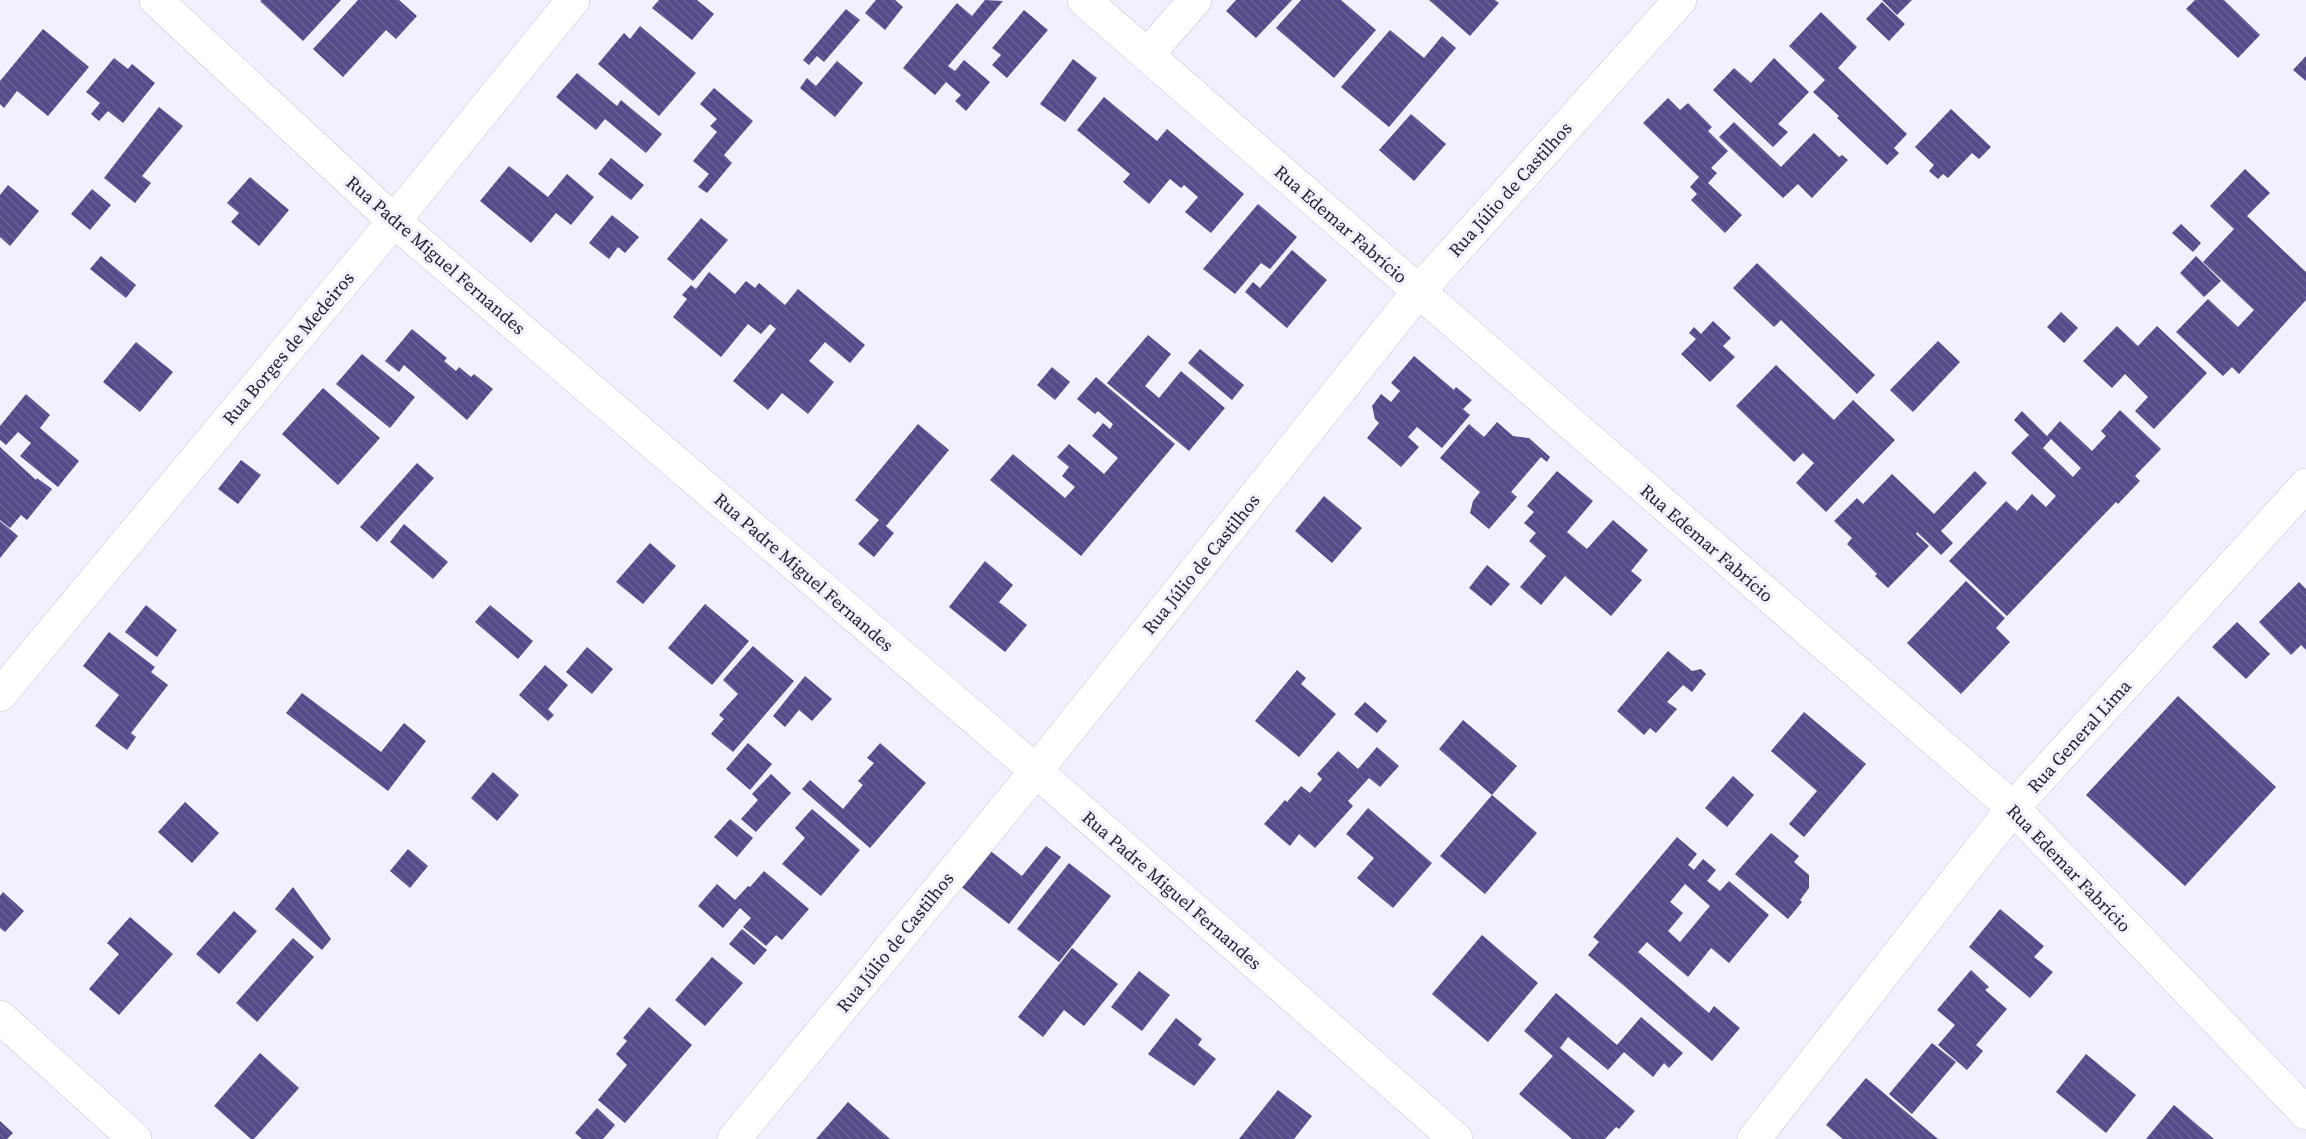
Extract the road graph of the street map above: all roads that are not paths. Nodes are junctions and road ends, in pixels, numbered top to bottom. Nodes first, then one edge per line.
1 (156, 0) edge
2 (573, 0) edge
3 (1084, 0) edge
4 (1195, 0) edge
5 (1680, 0) edge
6 (1148, 54) junction
7 (394, 221) junction
8 (1418, 292) junction
9 (2306, 485) edge
10 (0, 695) edge
11 (1036, 771) junction
12 (2013, 808) junction
13 (0, 1017) edge
14 (2305, 1109) edge
15 (135, 1139) edge
16 (734, 1139) edge
17 (1456, 1139) edge
18 (1754, 1139) edge

1 - 7 street, Rua Padre Miguel Fernandes
2 - 7 street, Rua Borges de Medeiros
3 - 6 street, Rua Edemar Fabrício
4 - 6 street
5 - 8 street, Rua Júlio de Castilhos
6 - 8 street, Rua Edemar Fabrício
7 - 10 street, Rua Borges de Medeiros
7 - 11 street, Rua Padre Miguel Fernandes
8 - 11 street, Rua Júlio de Castilhos
8 - 12 street, Rua Edemar Fabrício
9 - 12 street, Rua General Lima
11 - 16 street, Rua Júlio de Castilhos
11 - 17 street, Rua Padre Miguel Fernandes
12 - 14 street, Rua Edemar Fabrício
12 - 18 street, Rua General Lima
13 - 15 street

